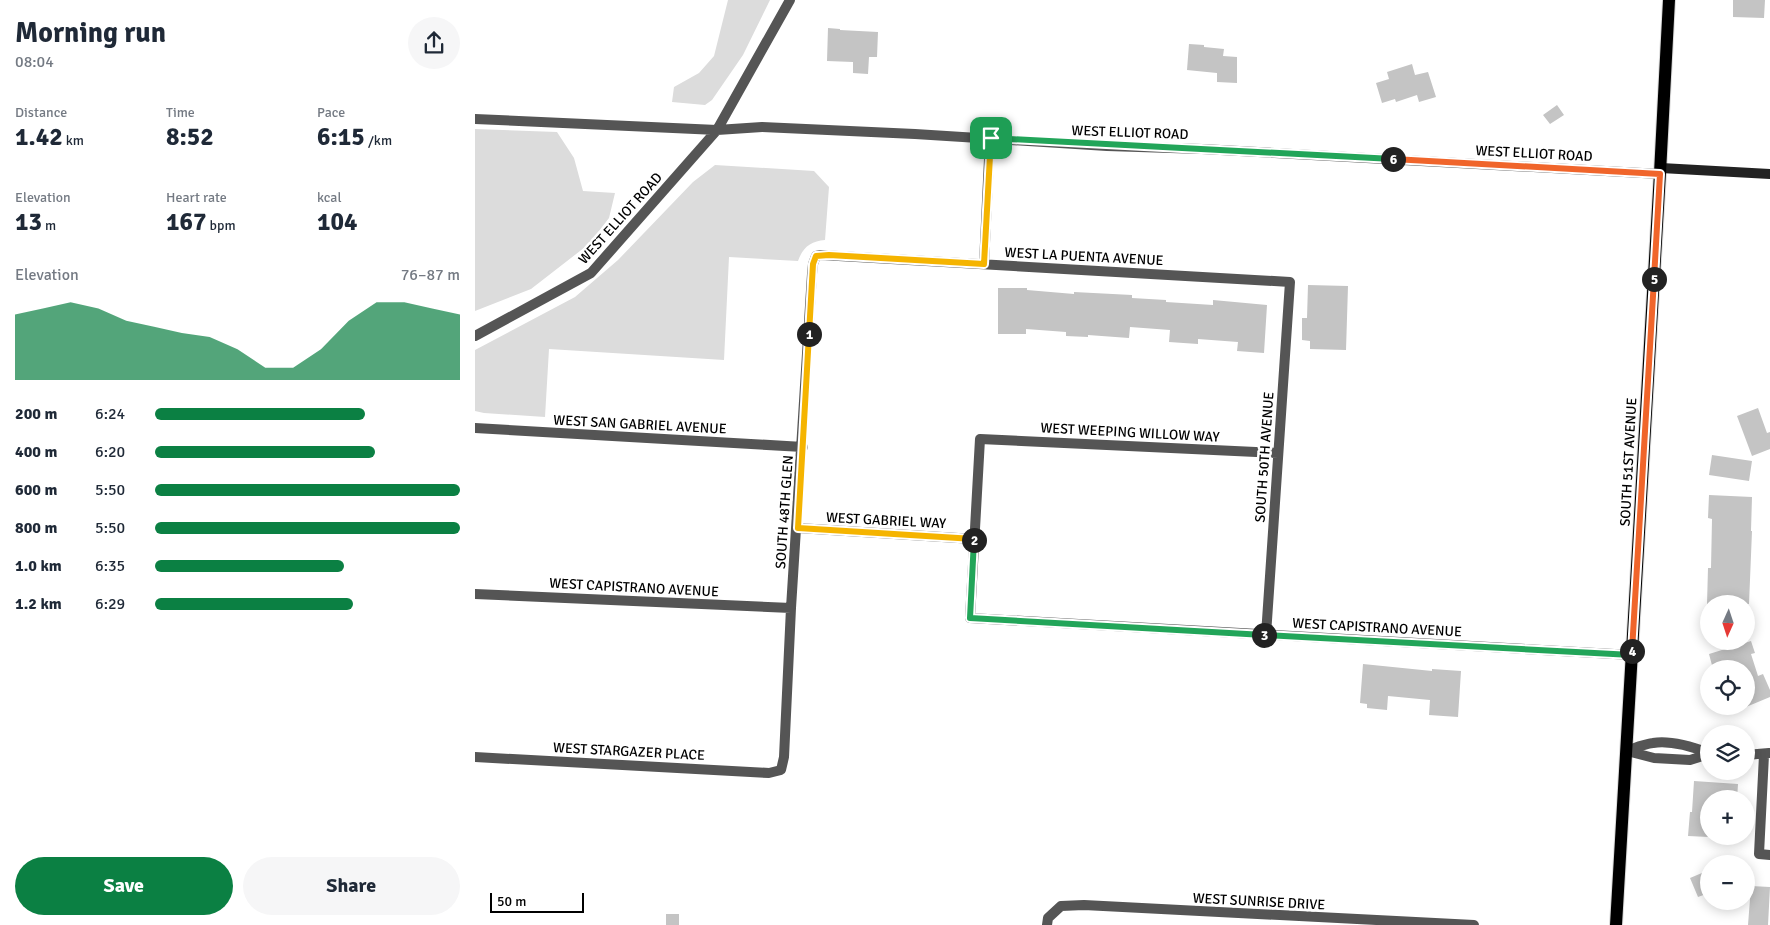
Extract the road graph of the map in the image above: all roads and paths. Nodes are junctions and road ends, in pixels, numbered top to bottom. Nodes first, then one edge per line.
1 (790, 0) edge
2 (1669, 0) edge
3 (475, 119) edge
4 (717, 130) junction
5 (991, 138) junction
6 (1661, 171) junction
7 (1770, 174) edge
8 (816, 256) joint
9 (984, 264) junction
10 (1290, 282) joint
11 (475, 336) edge
12 (475, 428) edge
13 (803, 446) junction
14 (1278, 453) junction
15 (798, 528) junction
16 (974, 539) junction
17 (475, 594) edge
18 (791, 608) junction
19 (1266, 635) junction
20 (1632, 655) junction
21 (1700, 750) edge
22 (1626, 751) junction
23 (1767, 754) edge
24 (475, 757) edge
25 (1700, 757) edge
26 (781, 770) joint
27 (1765, 855) edge
28 (1048, 921) edge
29 (1474, 925) edge
30 (1615, 925) edge

1 - 4 street
2 - 6 main road, SOUTH 51ST AVENUE
3 - 4 street, WEST ELLIOT ROAD
4 - 5 street, WEST ELLIOT ROAD
4 - 11 street, WEST ELLIOT ROAD
5 - 6 street, WEST ELLIOT ROAD
5 - 9 street
6 - 7 main road, WEST ELLIOT ROAD
6 - 20 main road, SOUTH 51ST AVENUE
8 - 9 street, WEST LA PUENTA AVENUE
8 - 13 street, SOUTH 48TH GLEN
9 - 10 street, WEST LA PUENTA AVENUE
10 - 14 street, SOUTH 50TH AVENUE
12 - 13 street, WEST SAN GABRIEL AVENUE
13 - 15 street, SOUTH 48TH GLEN
14 - 16 street, WEST WEEPING WILLOW WAY
14 - 19 street, SOUTH 50TH AVENUE
15 - 16 street, WEST GABRIEL WAY
15 - 18 street, SOUTH 48TH GLEN
16 - 19 street, WEST CAPISTRANO AVENUE
17 - 18 street, WEST CAPISTRANO AVENUE
18 - 26 street, SOUTH 48TH GLEN
19 - 20 street, WEST CAPISTRANO AVENUE
20 - 22 main road, SOUTH 51ST AVENUE
21 - 22 street
22 - 25 street
22 - 30 main road, SOUTH 51ST AVENUE
23 - 27 street
24 - 26 street, WEST STARGAZER PLACE
28 - 29 street, WEST SUNRISE DRIVE

